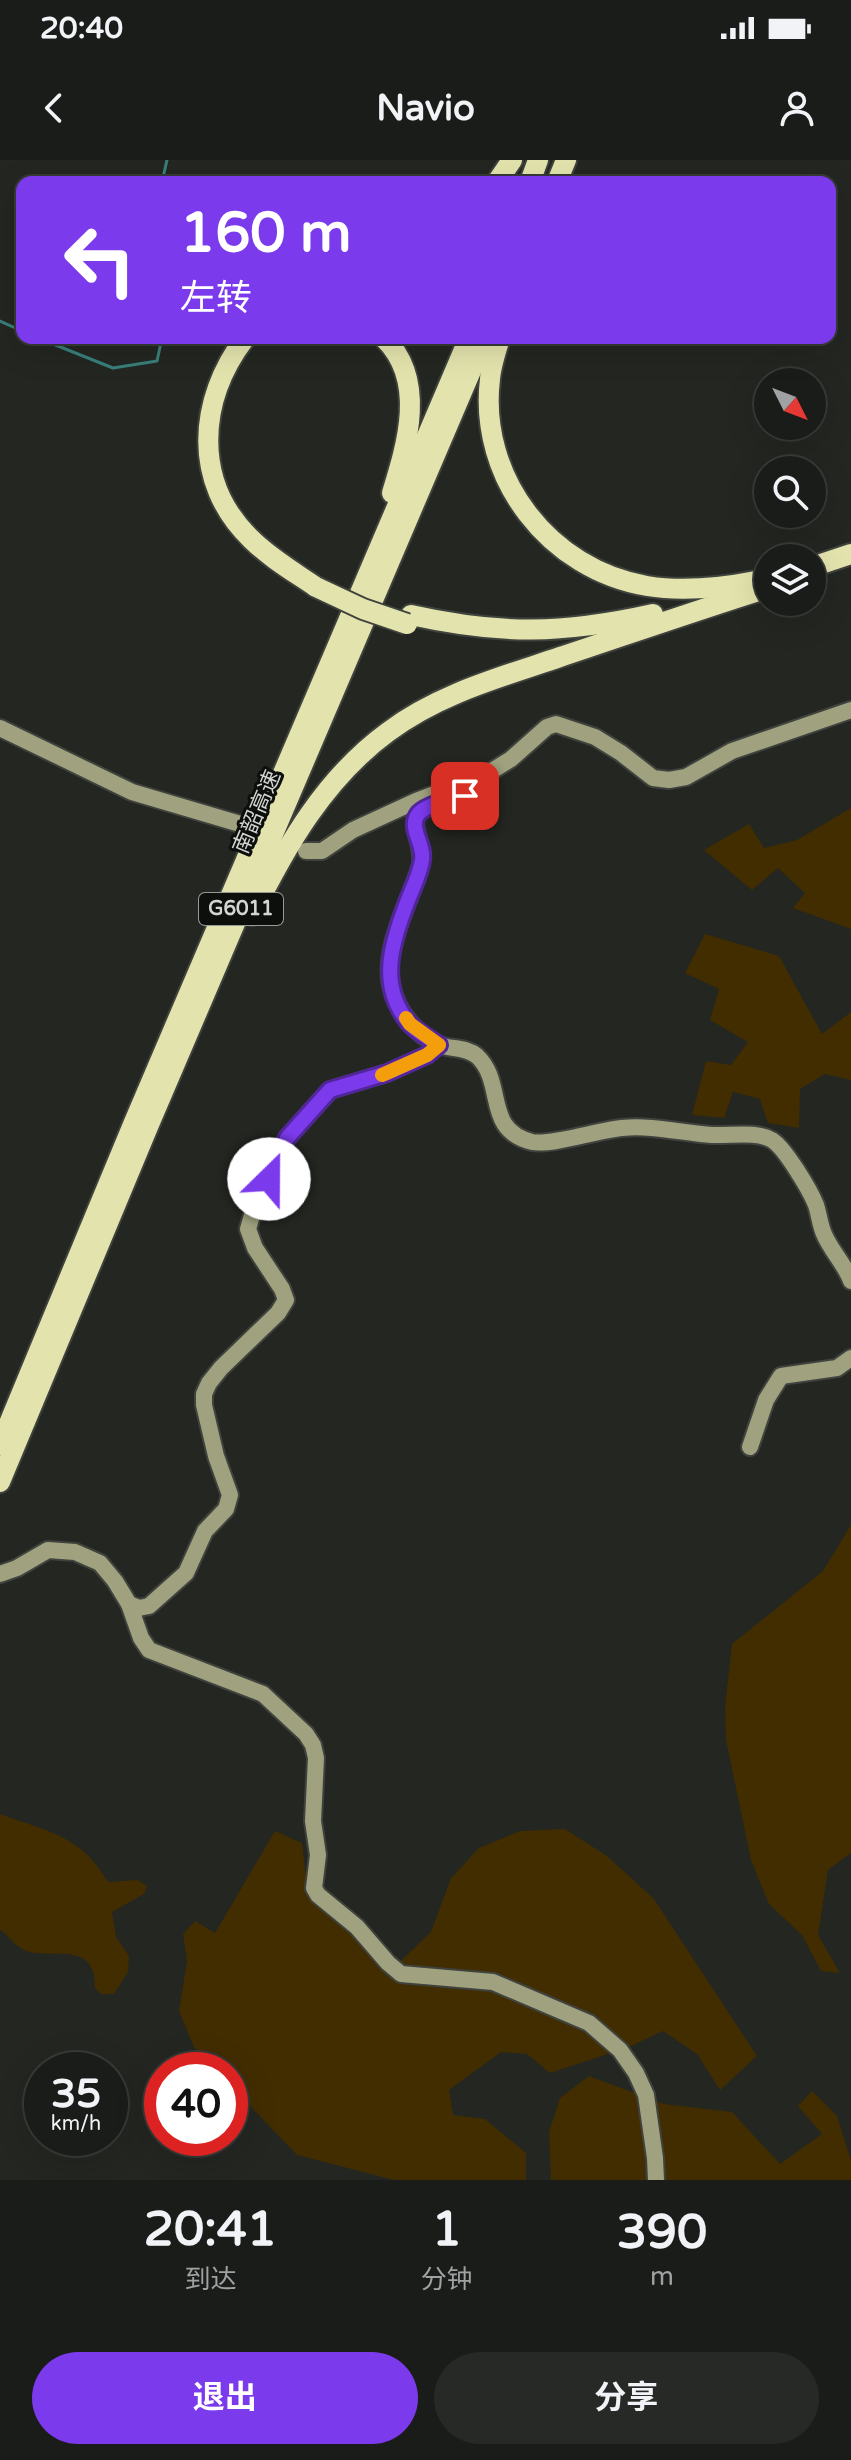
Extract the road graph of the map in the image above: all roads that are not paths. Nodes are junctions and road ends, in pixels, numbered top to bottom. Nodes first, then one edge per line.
1 (241, 344) edge
2 (257, 344) edge
3 (388, 344) edge
4 (466, 344) edge
5 (482, 344) edge
6 (499, 344) edge
7 (851, 554) edge
8 (826, 562) edge
9 (851, 562) edge
10 (826, 570) edge
11 (754, 581) edge
12 (319, 582) junction
13 (754, 583) edge
14 (754, 593) edge
15 (409, 620) junction
16 (659, 624) junction
17 (851, 710) edge
18 (0, 728) edge
19 (487, 774) junction
20 (279, 785) junction
21 (247, 826) dead end
22 (306, 851) dead end
23 (439, 1045) junction
24 (148, 1127) junction
25 (851, 1281) edge
26 (851, 1358) edge
27 (0, 1445) edge
28 (750, 1447) dead end
29 (0, 1482) edge
30 (0, 1574) edge
31 (129, 1604) junction
32 (656, 2180) edge

1 - 12 highway
2 - 12 highway
3 - 20 highway
4 - 20 highway, 南韶高速 / G6011
5 - 24 highway, 南韶高速 / G6011
6 - 11 highway
7 - 8 highway
9 - 10 highway
12 - 15 highway
13 - 15 highway
14 - 16 highway
15 - 16 highway
16 - 24 highway
17 - 19 street
18 - 21 street
19 - 22 street
19 - 23 street
20 - 27 highway, 南韶高速 / G6011
23 - 25 street
23 - 31 street
24 - 29 highway, 南韶高速 / G6011
26 - 28 street
30 - 31 street
31 - 32 street

